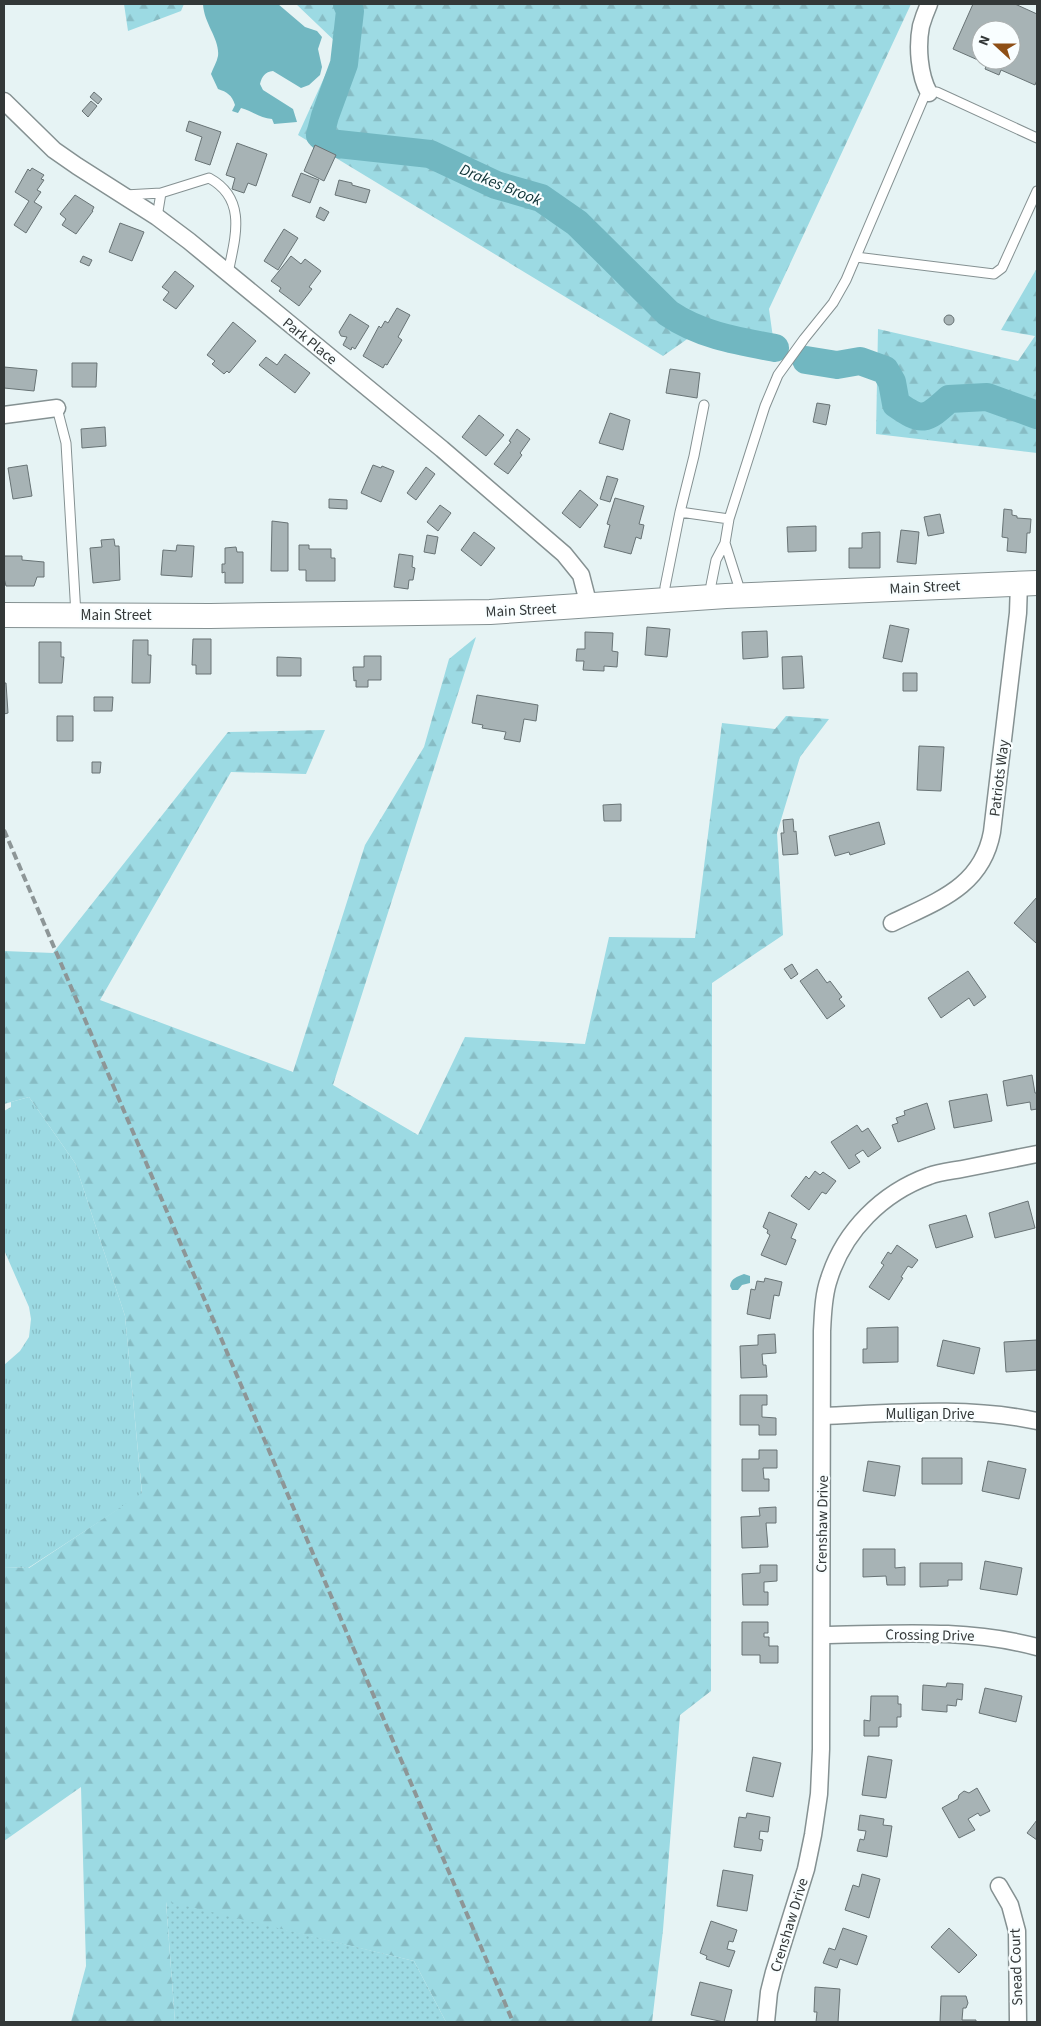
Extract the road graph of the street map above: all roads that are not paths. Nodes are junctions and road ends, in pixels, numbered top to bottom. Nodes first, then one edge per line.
1 (929, 4) edge
2 (929, 93) junction
3 (4, 101) edge
4 (1037, 138) edge
5 (1037, 191) edge
6 (161, 193) junction
7 (122, 195) junction
8 (157, 217) junction
9 (856, 256) junction
10 (228, 273) junction
11 (704, 405) dead end
12 (57, 408) joint
13 (4, 415) edge
14 (680, 512) junction
15 (729, 519) junction
16 (725, 543) junction
17 (1028, 583) edge
18 (739, 595) junction
19 (711, 597) junction
20 (665, 600) junction
21 (589, 606) junction
22 (4, 615) edge
23 (76, 615) junction
24 (892, 923) dead end
25 (1037, 1154) edge
26 (823, 1416) junction
27 (1037, 1421) edge
28 (822, 1635) junction
29 (1037, 1647) edge
30 (999, 1886) dead end
31 (766, 2022) edge
32 (1018, 2022) edge

1 - 2 street
2 - 4 lane
2 - 9 lane
3 - 7 street, Park Place
5 - 9 lane
6 - 7 lane
6 - 8 lane
6 - 10 lane
7 - 8 street, Park Place
8 - 10 street, Park Place
9 - 15 lane
10 - 21 street, Park Place
11 - 14 lane
12 - 13 street
12 - 23 lane
14 - 15 lane
14 - 20 lane
15 - 16 lane
16 - 18 lane
16 - 19 lane
17 - 18 street, Main Street
17 - 24 street, Patriots Way
18 - 19 street, Main Street
19 - 20 street, Main Street
20 - 21 street, Main Street
21 - 23 street, Main Street
22 - 23 street, Main Street
25 - 26 street, Crenshaw Drive
26 - 27 street, Mulligan Drive
26 - 28 street, Crenshaw Drive
28 - 29 street, Crossing Drive
28 - 31 street, Crenshaw Drive
30 - 32 street, Snead Court

